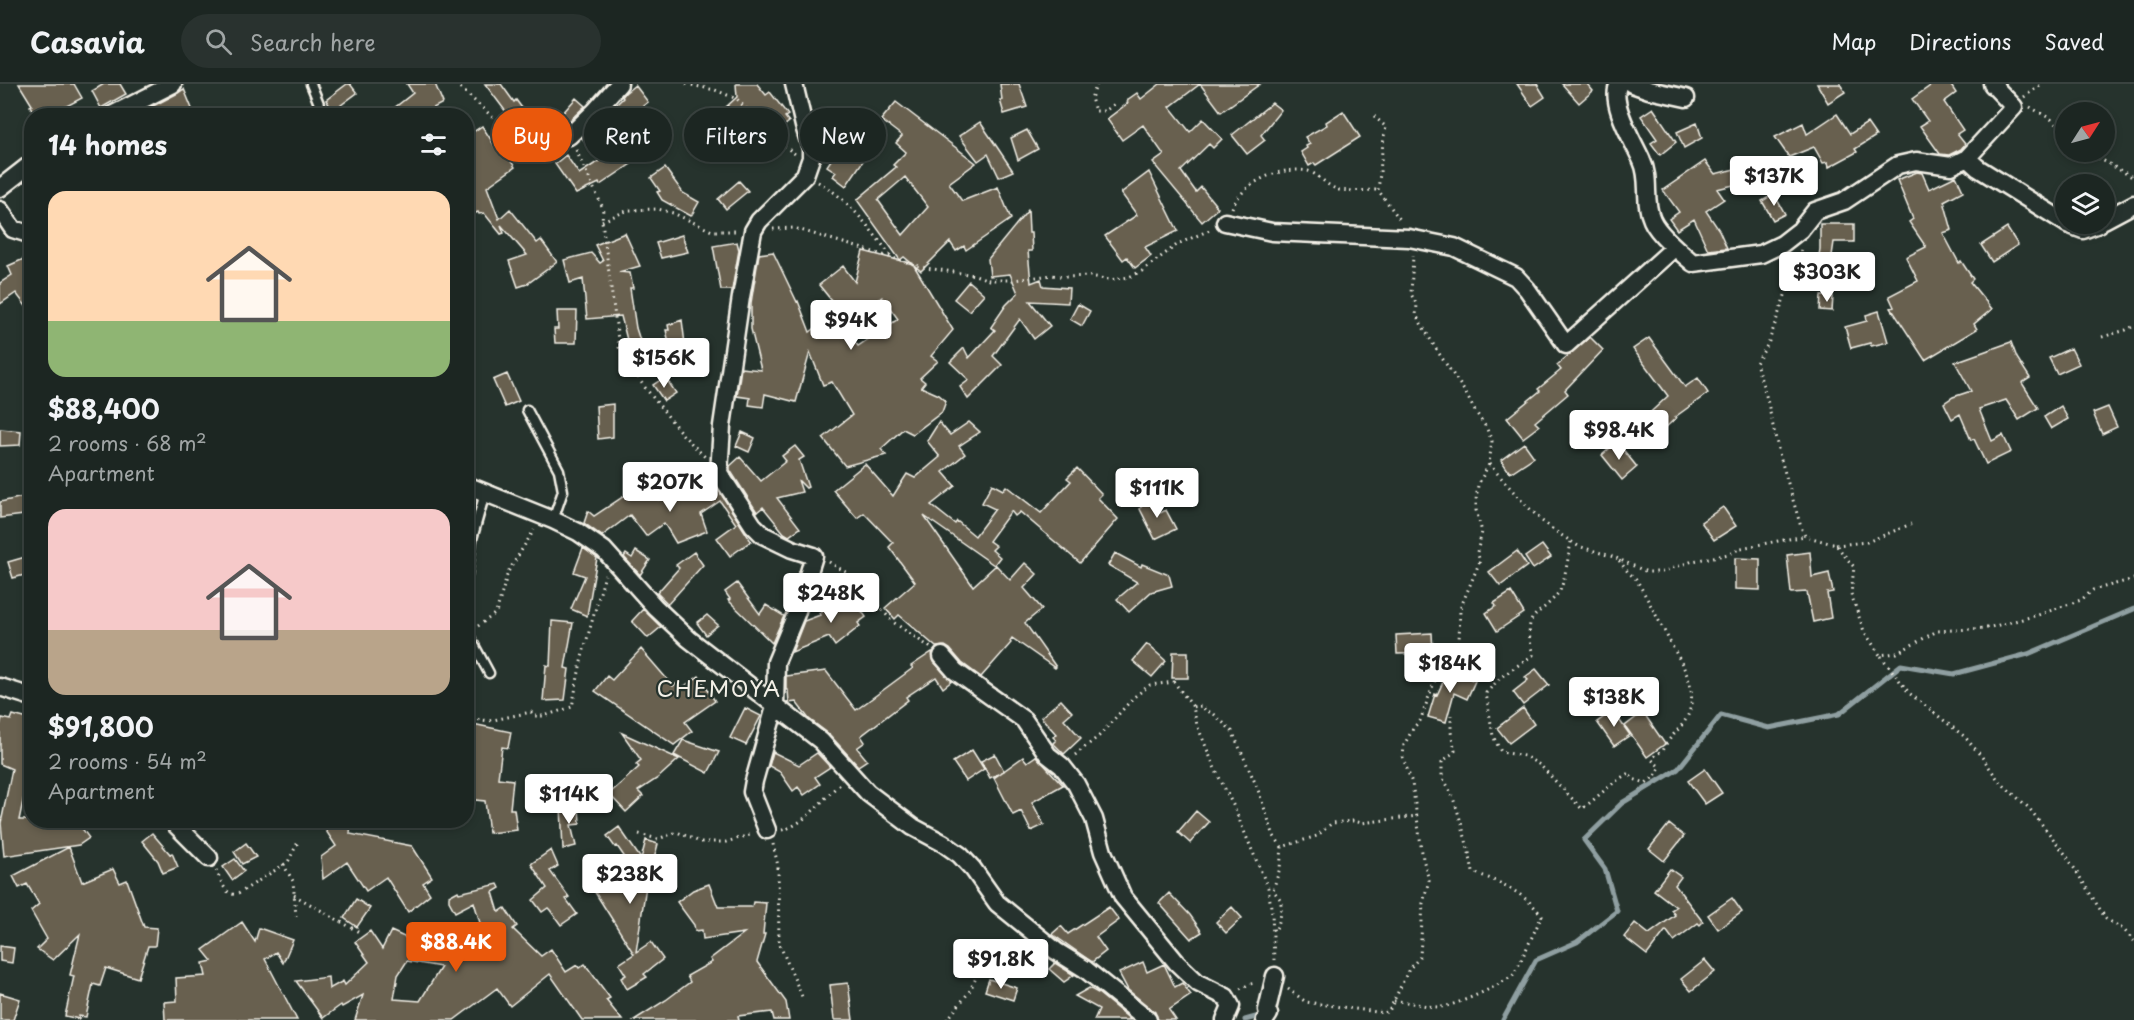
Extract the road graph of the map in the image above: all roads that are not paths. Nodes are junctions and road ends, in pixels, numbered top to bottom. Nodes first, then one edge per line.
1 (172, 84) edge
2 (310, 84) edge
3 (619, 84) edge
4 (794, 84) edge
5 (1619, 84) edge
6 (1632, 84) edge
7 (1992, 84) edge
8 (1686, 98) dead end
9 (128, 108) edge
10 (320, 108) edge
11 (572, 133) edge
12 (1967, 158) junction
13 (24, 169) edge
14 (0, 188) edge
15 (2134, 204) edge
16 (0, 210) edge
17 (2115, 214) edge
18 (2055, 216) edge
19 (1225, 222) dead end
20 (24, 232) edge
21 (1674, 248) junction
22 (527, 410) dead end
23 (474, 489) edge
24 (485, 494) junction
25 (547, 518) junction
26 (474, 532) edge
27 (474, 644) edge
28 (942, 656) road end
29 (489, 673) dead end
30 (0, 687) edge
31 (24, 694) edge
32 (775, 707) junction
33 (179, 828) edge
34 (767, 830) dead end
35 (209, 858) road end
36 (1275, 976) road end
37 (1148, 1020) edge
38 (1225, 1020) edge
39 (1265, 1020) edge

1 - 9 street
2 - 10 lane
3 - 11 street
4 - 32 street
5 - 21 street
6 - 8 street
7 - 12 street
12 - 18 street
12 - 21 street
13 - 14 street
15 - 17 street
16 - 20 street
19 - 21 street
22 - 25 lane
23 - 24 street
24 - 25 street
24 - 26 lane
25 - 32 street
27 - 29 lane
28 - 38 street
30 - 31 street
32 - 34 street
32 - 37 street
33 - 35 street
36 - 39 street

